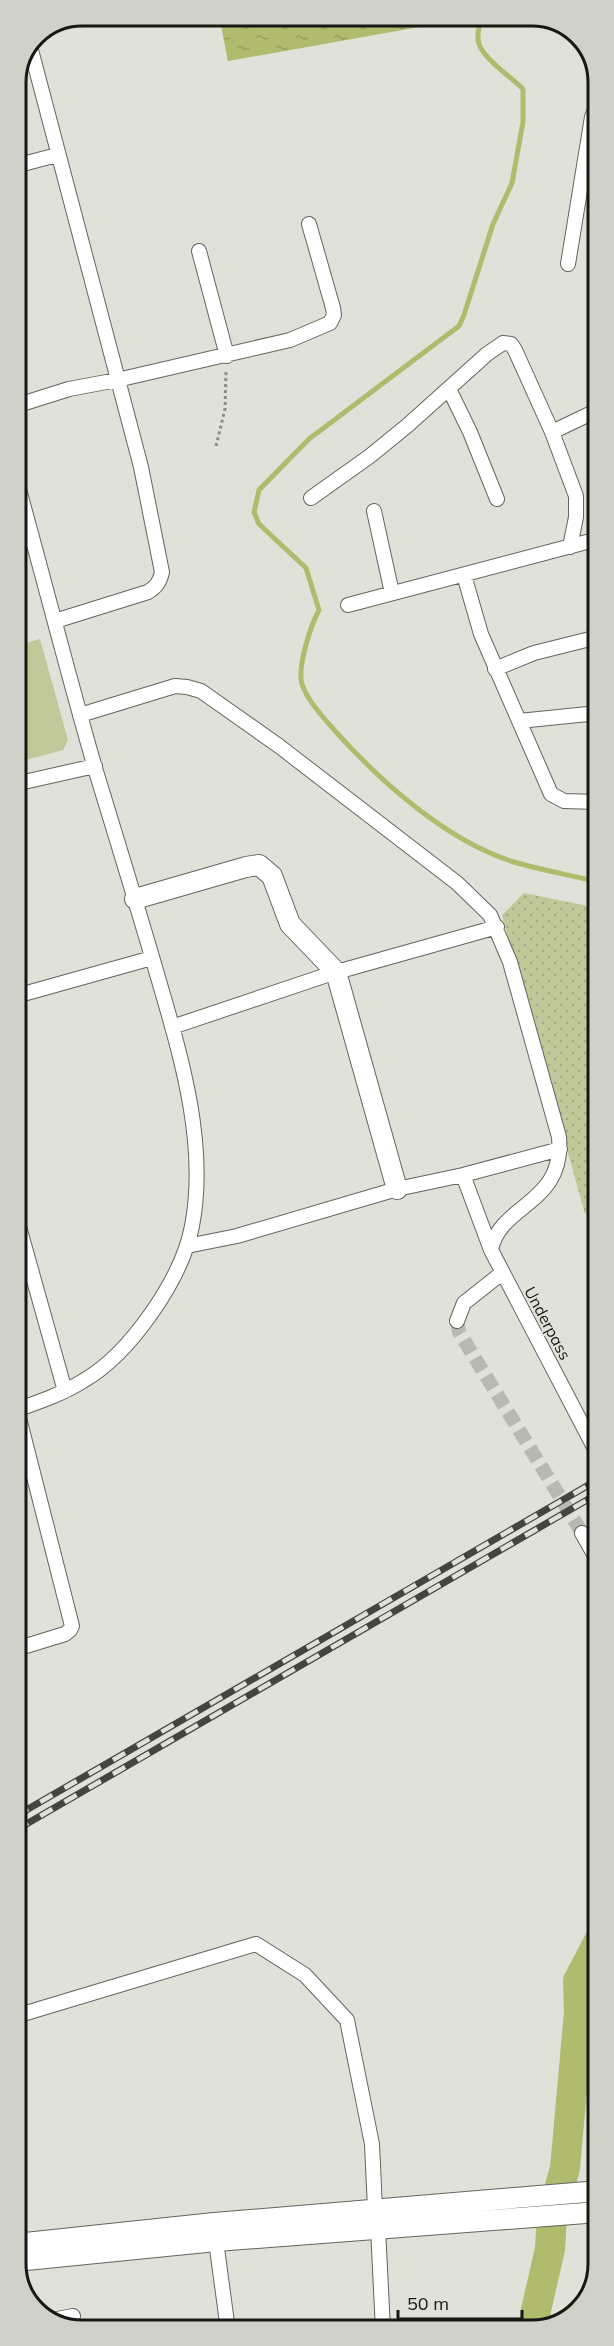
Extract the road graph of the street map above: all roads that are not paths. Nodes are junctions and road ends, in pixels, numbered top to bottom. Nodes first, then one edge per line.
1 (32, 56) edge
2 (588, 142) edge
3 (57, 155) junction
4 (26, 163) edge
5 (309, 224) dead end
6 (199, 251) dead end
7 (568, 264) dead end
8 (227, 356) junction
9 (117, 380) junction
10 (449, 389) junction
11 (26, 403) edge
12 (588, 415) edge
13 (552, 432) junction
14 (311, 498) dead end
15 (497, 499) dead end
16 (374, 511) dead end
17 (26, 515) edge
18 (588, 542) edge
19 (570, 547) junction
20 (464, 575) junction
21 (392, 593) junction
22 (348, 605) dead end
23 (55, 621) junction
24 (588, 640) edge
25 (495, 669) junction
26 (588, 714) edge
27 (80, 715) junction
28 (519, 721) junction
29 (95, 766) junction
30 (26, 782) edge
31 (588, 802) edge
32 (135, 899) junction
33 (497, 927) junction
34 (152, 958) junction
35 (336, 972) junction
36 (26, 993) edge
37 (172, 1027) junction
38 (560, 1149) junction
39 (463, 1175) junction
40 (397, 1189) junction
41 (187, 1246) junction
42 (491, 1251) junction
43 (26, 1252) edge
44 (502, 1273) junction
45 (457, 1321) dead end
46 (64, 1391) junction
47 (26, 1406) edge
48 (588, 1436) edge
49 (26, 1449) edge
50 (582, 1533) tunnel mouth
51 (588, 1544) edge
52 (26, 1646) edge
53 (26, 2013) edge
54 (588, 2192) edge
55 (588, 2213) edge
56 (377, 2219) junction
57 (216, 2241) junction
58 (26, 2243) edge
59 (26, 2260) edge
60 (74, 2316) dead end
61 (66, 2318) edge
62 (227, 2320) edge
63 (382, 2320) edge

1 - 3 street
2 - 7 street
3 - 4 street
3 - 9 street
5 - 8 street
6 - 8 street
8 - 9 street
9 - 11 street
9 - 23 street
10 - 13 street
10 - 14 street
10 - 15 street
12 - 13 street
13 - 19 street
16 - 21 street
17 - 23 street
18 - 19 street
19 - 20 street
20 - 21 street
20 - 25 street
21 - 22 street
23 - 27 street
24 - 25 street
25 - 28 street
26 - 28 street
27 - 29 street
27 - 33 street
28 - 31 street
29 - 30 street
29 - 32 street
32 - 34 street
32 - 35 main road
33 - 35 street
33 - 38 street
34 - 36 street
34 - 37 street
35 - 37 street
35 - 40 main road
37 - 41 street
38 - 39 street
38 - 42 street
39 - 40 street
39 - 42 street, Underpass
40 - 41 street
41 - 46 street
42 - 44 street, Underpass
43 - 46 street
44 - 45 street
44 - 48 street, Underpass
46 - 47 street
49 - 52 street
50 - 51 street
53 - 56 street
54 - 56 main road
55 - 56 main road
56 - 57 main road
56 - 58 main road
56 - 63 street
57 - 59 main road
57 - 62 street
60 - 61 street

